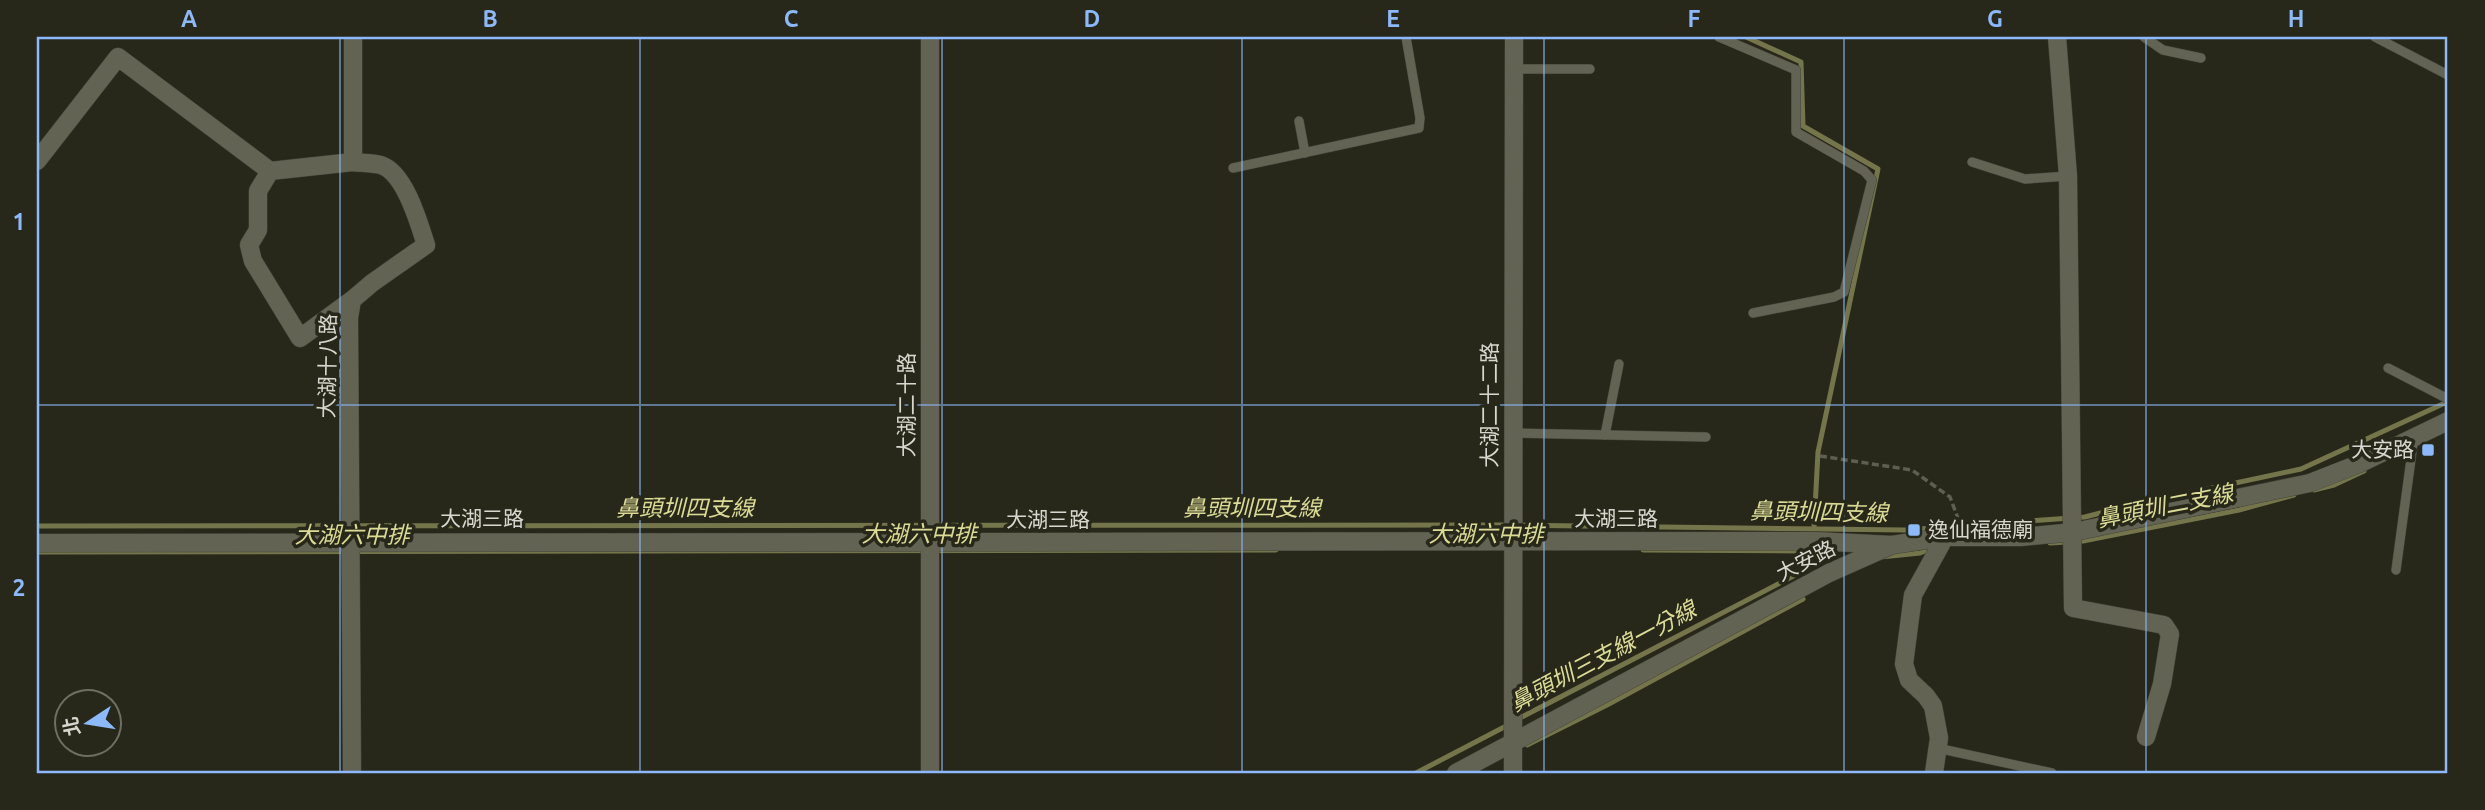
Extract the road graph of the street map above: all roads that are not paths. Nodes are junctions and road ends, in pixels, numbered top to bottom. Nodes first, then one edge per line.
1 (353, 37) edge
2 (930, 37) edge
3 (1406, 37) edge
4 (1514, 37) edge
5 (1719, 37) edge
6 (2057, 37) edge
7 (2144, 37) edge
8 (2375, 37) edge
9 (2201, 58) dead end
10 (1514, 69) junction
11 (1590, 69) dead end
12 (2448, 75) edge
13 (1299, 121) dead end
14 (1305, 153) junction
15 (37, 162) edge
16 (353, 162) junction
17 (1972, 162) dead end
18 (1233, 168) dead end
19 (270, 171) junction
20 (2068, 176) junction
21 (352, 300) junction
22 (1753, 313) dead end
23 (1619, 364) dead end
24 (2388, 368) dead end
25 (2448, 399) edge
26 (2448, 421) edge
27 (1513, 433) junction
28 (1605, 435) junction
29 (1706, 437) dead end
30 (2414, 437) junction
31 (2074, 532) junction
32 (1945, 537) junction
33 (1514, 541) junction
34 (351, 542) junction
35 (37, 543) edge
36 (929, 543) junction
37 (1892, 545) junction
38 (2396, 570) dead end
39 (2146, 737) dead end
40 (1513, 744) junction
41 (1937, 748) junction
42 (352, 773) edge
43 (930, 773) edge
44 (1456, 773) edge
45 (1513, 773) edge
46 (1934, 773) edge
47 (2052, 773) edge

1 - 16 street
2 - 36 street, 大湖二十路
3 - 14 lane
4 - 10 street, 大湖二十二路
5 - 22 lane
6 - 20 street
7 - 9 lane
8 - 12 lane
10 - 11 lane
10 - 27 street, 大湖二十二路
13 - 14 lane
14 - 18 lane
15 - 19 street
16 - 19 street
16 - 21 street, 大湖十八路
17 - 20 lane
19 - 21 street
20 - 31 street
21 - 34 street, 大湖十八路
23 - 28 lane
24 - 25 lane
26 - 30 street, 大安路
27 - 28 lane
27 - 33 street, 大湖二十二路
28 - 29 lane
30 - 31 street, 大安路
30 - 38 lane
31 - 32 street, 大安路
31 - 39 street
32 - 37 street, 大安路
32 - 41 street
33 - 36 street, 大湖三路
33 - 37 street, 大湖三路
33 - 40 street, 大湖二十二路
34 - 35 street, 大湖三路
34 - 36 street, 大湖三路
34 - 42 street, 大湖十八路
36 - 43 street, 大湖二十路
37 - 40 street, 大安路
40 - 44 street, 大安路
40 - 45 street, 大湖二十二路
41 - 46 street
41 - 47 lane

